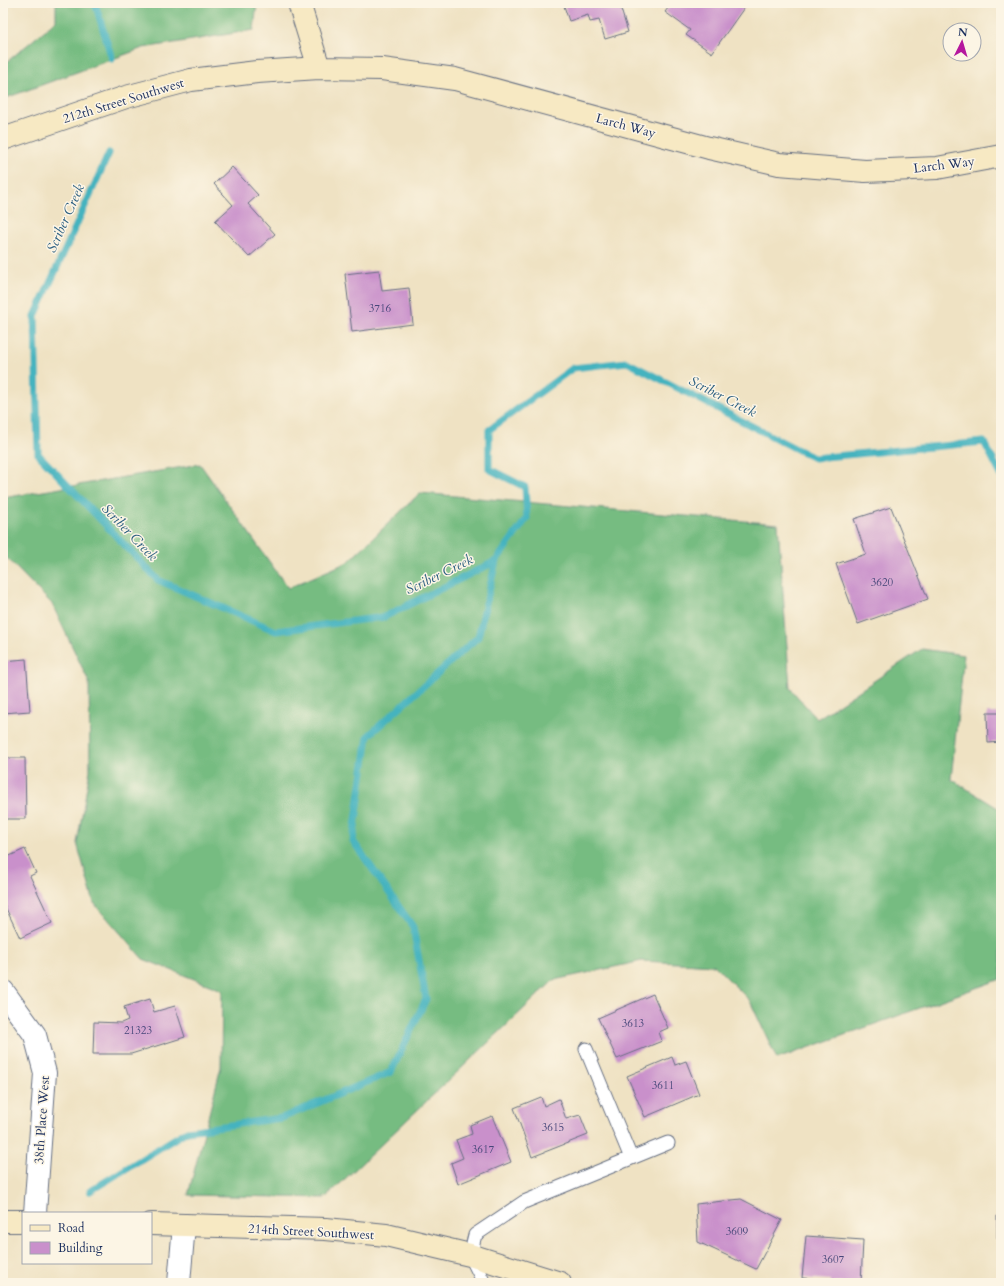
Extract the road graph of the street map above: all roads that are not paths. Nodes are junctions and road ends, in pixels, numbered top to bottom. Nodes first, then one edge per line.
1 (299, 3) edge
2 (319, 68) junction
3 (3, 139) edge
4 (1001, 156) edge
5 (3, 991) edge
6 (586, 1049) dead end
7 (668, 1143) dead end
8 (631, 1158) junction
9 (35, 1212) edge
10 (3, 1220) edge
11 (22, 1221) edge
12 (152, 1224) edge
13 (184, 1225) junction
14 (470, 1255) junction
15 (179, 1283) edge
16 (484, 1283) edge
17 (560, 1283) edge

1 - 2 main road
2 - 3 main road, 212th Street Southwest
2 - 4 main road, Larch Way
5 - 9 street, 38th Place West
6 - 8 lane
7 - 8 lane
8 - 14 lane
10 - 11 main road
12 - 13 main road, 214th Street Southwest
13 - 14 main road, 214th Street Southwest
13 - 15 street
14 - 16 lane
14 - 17 main road, 214th Street Southwest

